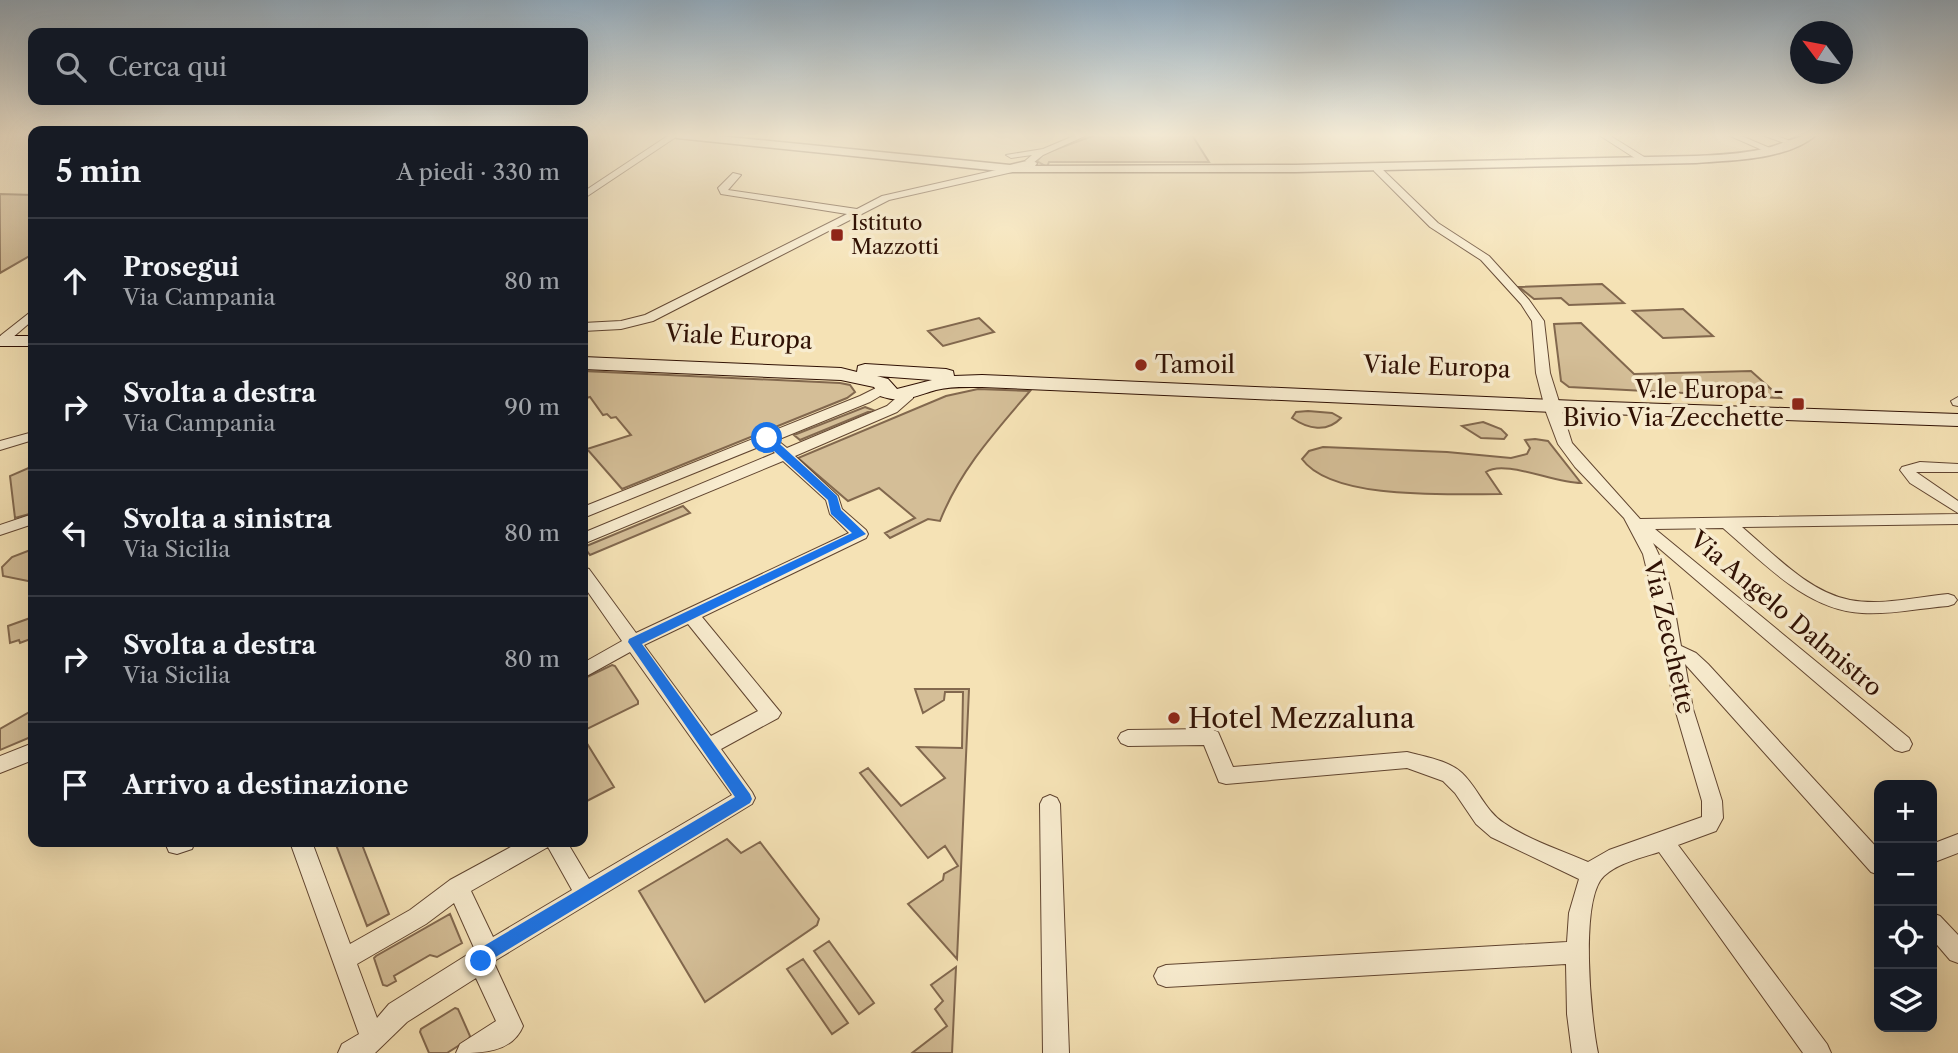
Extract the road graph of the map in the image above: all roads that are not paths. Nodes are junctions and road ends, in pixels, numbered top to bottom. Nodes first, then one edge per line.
1 (729, 184) edge
2 (931, 184) edge
3 (1392, 184) edge
4 (858, 212) junction
5 (28, 318) edge
6 (588, 327) edge
7 (28, 341) edge
8 (0, 343) edge
9 (28, 347) edge
10 (588, 356) edge
11 (588, 363) edge
12 (885, 382) junction
13 (915, 386) junction
14 (1551, 402) junction
15 (1958, 412) edge
16 (1958, 420) edge
17 (28, 438) edge
18 (767, 438) junction
19 (0, 446) edge
20 (785, 454) junction
21 (1958, 468) edge
22 (1958, 508) edge
23 (588, 511) edge
24 (1958, 519) edge
25 (28, 521) edge
26 (1637, 524) junction
27 (1728, 524) junction
28 (0, 530) edge
29 (588, 537) edge
30 (588, 580) edge
31 (1948, 600) dead end
32 (691, 616) junction
33 (634, 642) junction
34 (1672, 650) junction
35 (588, 668) edge
36 (1128, 738) dead end
37 (1902, 744) dead end
38 (708, 747) junction
39 (28, 753) edge
40 (0, 765) edge
41 (1050, 804) dead end
42 (1663, 841) junction
43 (1958, 843) edge
44 (303, 847) edge
45 (530, 847) edge
46 (559, 847) edge
47 (1937, 852) edge
48 (1874, 859) edge
49 (1591, 874) junction
50 (458, 887) junction
51 (586, 894) junction
52 (1937, 928) edge
53 (1958, 951) edge
54 (1578, 952) junction
55 (485, 957) junction
56 (343, 960) junction
57 (1166, 976) dead end
58 (373, 1040) junction
59 (351, 1053) edge
60 (469, 1053) edge
61 (1056, 1053) edge
62 (1585, 1053) edge
63 (1818, 1053) edge

1 - 4 street
2 - 4 street
3 - 14 street, Via Zecchette
4 - 6 street
5 - 8 street
7 - 8 main road
8 - 9 main road
10 - 12 main road, Viale Europa
11 - 12 main road, Viale Europa
12 - 13 main road, Viale Europa
12 - 18 street
13 - 14 main road, Viale Europa
13 - 20 street
14 - 15 main road, Viale Europa
14 - 16 main road, Viale Europa
14 - 26 street, Via Zecchette
17 - 19 street
18 - 20 street
18 - 23 street
20 - 29 street
20 - 32 street
21 - 22 street
24 - 27 street
25 - 28 street
26 - 27 street
26 - 34 street, Via Zecchette
26 - 37 street, Via Angelo Dalmistro
27 - 31 street
30 - 33 street
32 - 33 street
32 - 38 street
33 - 35 street
33 - 38 street
34 - 42 street, Via Zecchette
34 - 48 street
36 - 49 street
38 - 51 street
39 - 40 street
41 - 61 street
42 - 49 street, Via Zecchette
42 - 63 street
43 - 47 street
44 - 56 street
45 - 50 street
46 - 51 street
49 - 54 street
50 - 55 street
50 - 56 street
51 - 55 street
52 - 53 street
54 - 57 street
54 - 62 street
55 - 58 street
55 - 60 street
56 - 58 street
58 - 59 street

